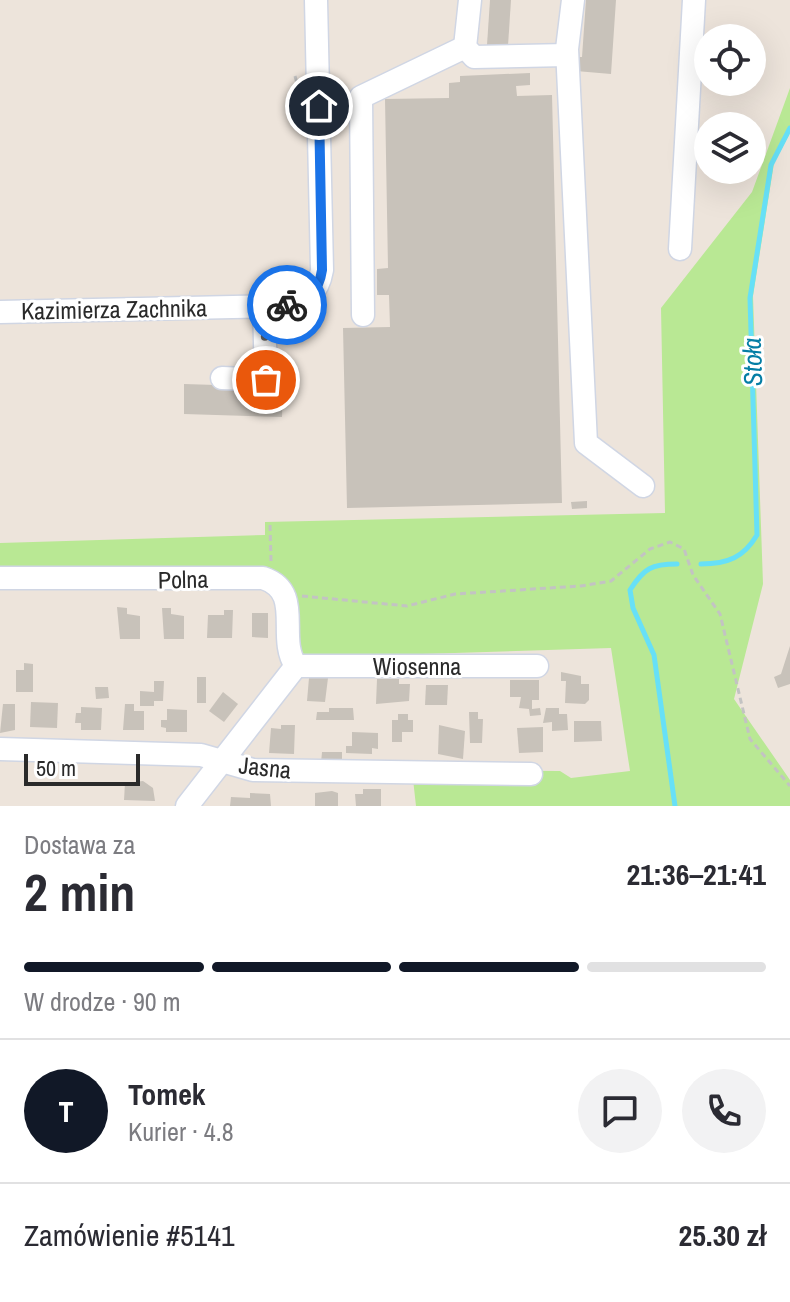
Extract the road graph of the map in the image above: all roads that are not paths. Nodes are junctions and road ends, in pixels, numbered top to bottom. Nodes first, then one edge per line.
1 (316, 0) edge
2 (454, 0) edge
3 (470, 0) edge
4 (573, 0) edge
5 (694, 0) edge
6 (465, 47) junction
7 (567, 55) junction
8 (295, 76) dead end
9 (318, 76) junction
10 (680, 249) dead end
11 (264, 306) junction
12 (0, 312) edge
13 (363, 315) dead end
14 (222, 378) dead end
15 (643, 486) dead end
16 (0, 578) edge
17 (296, 666) junction
18 (537, 666) dead end
19 (0, 749) edge
20 (222, 762) junction
21 (531, 774) dead end
22 (187, 806) edge

1 - 9 street, Kazimierza Zachnika
2 - 3 street
3 - 6 street
4 - 7 street
5 - 10 street
6 - 7 street
6 - 13 street
7 - 15 street
8 - 9 street
9 - 11 street, Kazimierza Zachnika
11 - 12 street, Kazimierza Zachnika
11 - 14 street
16 - 17 street, Polna
17 - 18 street, Wiosenna
17 - 20 street
19 - 20 street, Jasna
20 - 21 street, Jasna
20 - 22 street

